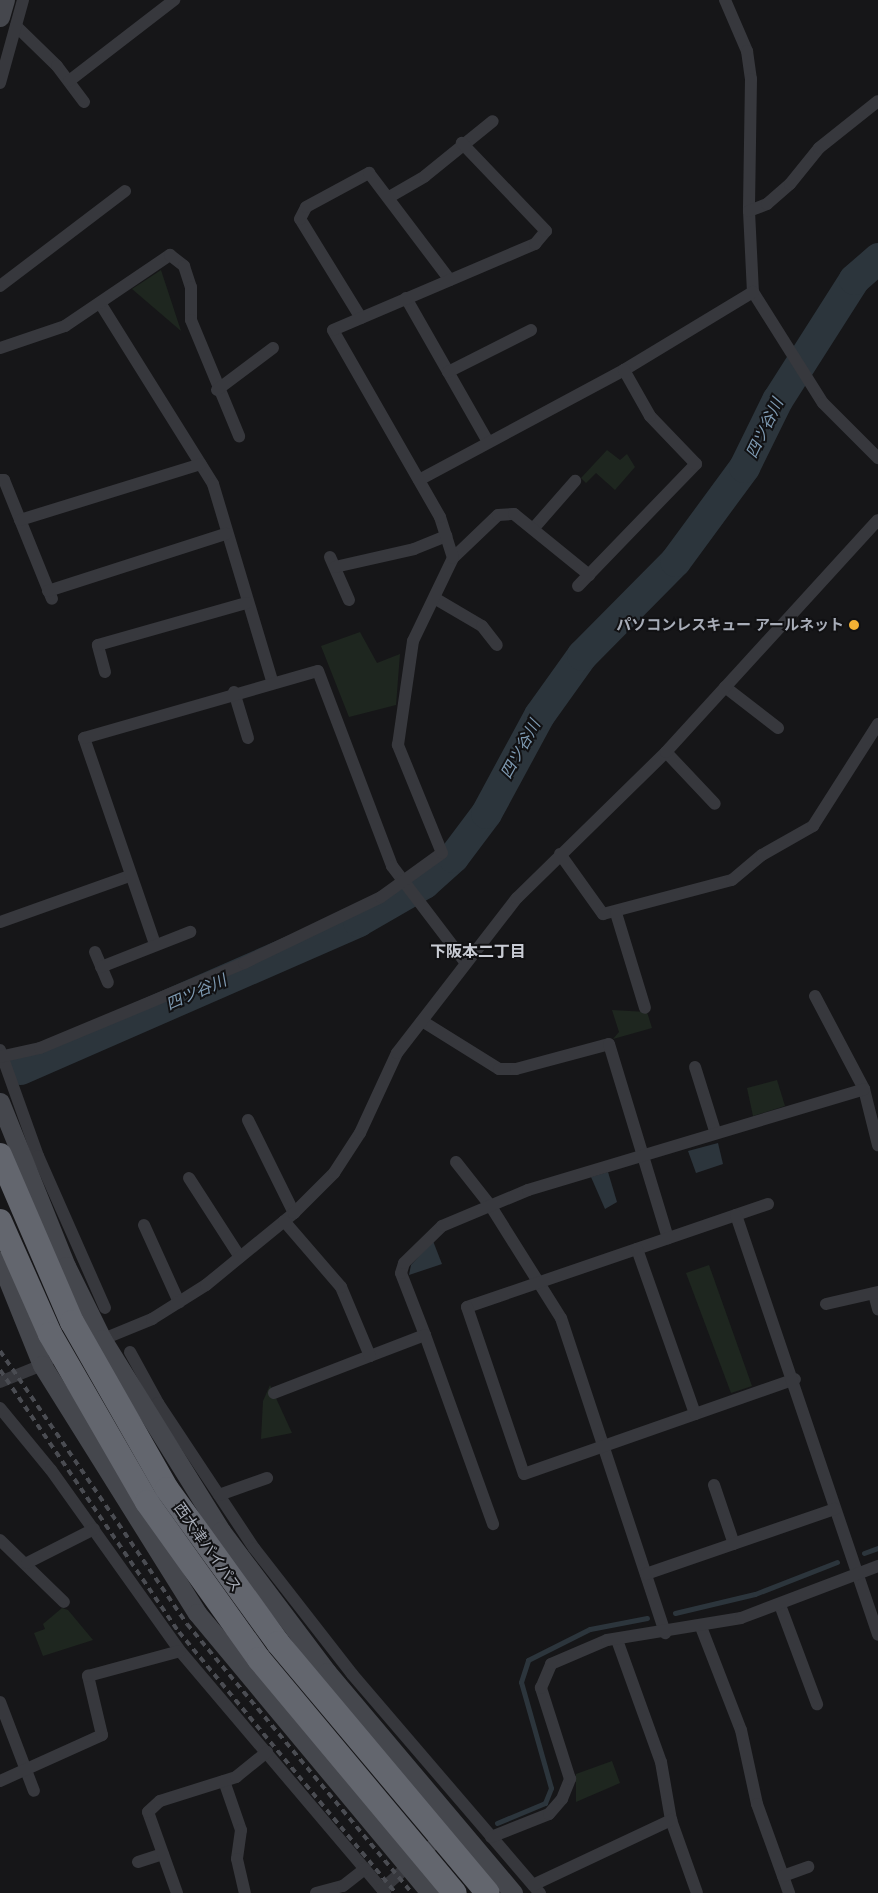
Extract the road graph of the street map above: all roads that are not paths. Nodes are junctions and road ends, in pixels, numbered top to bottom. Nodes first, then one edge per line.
1 (5, 0) edge
2 (23, 0) edge
3 (174, 0) edge
4 (725, 0) edge
5 (8, 22) edge
6 (69, 81) junction
7 (0, 83) edge
8 (878, 101) edge
9 (84, 102) dead end
10 (493, 122) dead end
11 (462, 143) junction
12 (125, 191) dead end
13 (391, 196) junction
14 (749, 212) junction
15 (450, 280) junction
16 (0, 286) edge
17 (754, 292) junction
18 (406, 298) junction
19 (100, 303) junction
20 (361, 318) junction
21 (531, 330) dead end
22 (0, 348) edge
23 (273, 348) dead end
24 (624, 370) junction
25 (448, 372) junction
26 (217, 390) junction
27 (239, 436) dead end
28 (488, 442) junction
29 (878, 458) edge
30 (201, 464) junction
31 (0, 480) edge
32 (419, 480) junction
33 (575, 481) dead end
34 (20, 520) junction
35 (878, 520) edge
36 (533, 530) junction
37 (226, 534) junction
38 (447, 536) junction
39 (453, 558) junction
40 (589, 575) junction
41 (578, 586) dead end
42 (436, 599) junction
43 (349, 600) dead end
44 (246, 603) junction
45 (497, 645) dead end
46 (105, 672) dead end
47 (272, 681) junction
48 (725, 687) junction
49 (234, 692) junction
50 (878, 724) edge
51 (778, 728) dead end
52 (248, 738) dead end
53 (666, 752) junction
54 (715, 804) dead end
55 (560, 854) junction
56 (129, 876) junction
57 (409, 887) junction
58 (616, 913) junction
59 (0, 922) edge
60 (190, 932) dead end
61 (155, 944) junction
62 (94, 952) dead end
63 (466, 963) junction
64 (101, 967) junction
65 (108, 982) dead end
66 (815, 996) dead end
67 (645, 1008) dead end
68 (422, 1021) junction
69 (1, 1055) edge
70 (695, 1067) dead end
71 (13, 1086) junction
72 (864, 1089) junction
73 (0, 1091) edge
74 (0, 1102) edge
75 (248, 1120) dead end
76 (715, 1131) junction
77 (878, 1145) edge
78 (642, 1154) junction
79 (0, 1155) edge
80 (456, 1162) dead end
81 (189, 1178) dead end
82 (768, 1204) dead end
83 (490, 1206) junction
84 (736, 1215) junction
85 (289, 1217) junction
86 (0, 1221) edge
87 (144, 1225) dead end
88 (668, 1238) junction
89 (637, 1249) junction
90 (240, 1257) junction
91 (0, 1261) edge
92 (74, 1262) junction
93 (541, 1282) junction
94 (876, 1293) edge
95 (179, 1302) junction
96 (826, 1304) dead end
97 (106, 1308) dead end
98 (878, 1308) edge
99 (425, 1335) junction
100 (102, 1339) junction
101 (130, 1352) dead end
102 (370, 1356) junction
103 (42, 1365) junction
104 (794, 1379) junction
105 (0, 1382) edge
106 (274, 1393) dead end
107 (0, 1408) edge
108 (151, 1408) junction
109 (695, 1414) junction
110 (606, 1445) junction
111 (267, 1478) dead end
112 (714, 1485) dead end
113 (219, 1495) junction
114 (835, 1509) junction
115 (493, 1524) dead end
116 (94, 1529) junction
117 (0, 1540) edge
118 (734, 1544) junction
119 (27, 1563) junction
120 (878, 1566) edge
121 (646, 1574) junction
122 (856, 1574) junction
123 (64, 1602) dead end
124 (780, 1605) junction
125 (701, 1627) junction
126 (665, 1632) junction
127 (878, 1635) edge
128 (617, 1640) junction
129 (180, 1651) junction
130 (0, 1702) edge
131 (817, 1704) dead end
132 (267, 1752) junction
133 (26, 1769) junction
134 (0, 1781) edge
135 (224, 1781) junction
136 (34, 1791) dead end
137 (470, 1812) junction
138 (671, 1820) junction
139 (455, 1826) junction
140 (491, 1837) junction
141 (163, 1854) junction
142 (138, 1862) dead end
143 (408, 1867) junction
144 (808, 1867) dead end
145 (365, 1869) junction
146 (783, 1876) junction
147 (536, 1889) edge
148 (383, 1891) edge
149 (177, 1893) edge
150 (245, 1893) edge
151 (316, 1893) edge
152 (430, 1893) edge
153 (455, 1893) edge
154 (488, 1893) edge
155 (513, 1893) edge
156 (697, 1893) edge
157 (789, 1893) edge

1 - 5 street
2 - 5 street
3 - 6 street
4 - 14 street
5 - 6 street
5 - 7 street
6 - 9 street
8 - 14 street
10 - 11 street
11 - 13 street
11 - 15 street
12 - 16 street
13 - 15 street
13 - 20 street
14 - 17 street
15 - 18 street
17 - 24 street
17 - 29 street
18 - 20 street
18 - 25 street
19 - 22 street
19 - 26 street
19 - 30 street
20 - 32 street
21 - 25 street
23 - 26 street
24 - 28 street
24 - 40 street
25 - 28 street
26 - 27 street
28 - 32 street
30 - 34 street
30 - 37 street
31 - 34 street
32 - 38 street
33 - 36 street
34 - 37 street
35 - 48 street
36 - 39 street
36 - 40 street
37 - 44 street
38 - 39 street
38 - 43 street
39 - 42 street
40 - 41 street
42 - 45 street
42 - 57 street
44 - 46 street
44 - 47 street
47 - 49 street
47 - 57 street
48 - 51 street
48 - 53 street
49 - 52 street
49 - 56 street
50 - 58 street
53 - 54 street
53 - 55 street
55 - 58 street
55 - 63 street
56 - 59 street
56 - 61 street
57 - 63 street
57 - 69 street
58 - 67 street
60 - 61 street
61 - 64 street
62 - 64 street
63 - 68 street
64 - 65 street
66 - 72 street
68 - 78 street
68 - 85 street
69 - 71 street
70 - 76 street
71 - 73 street
71 - 92 street
72 - 76 street
72 - 77 street
74 - 92 street
75 - 85 street
76 - 78 street
78 - 83 street
78 - 88 street
79 - 154 highway, 西大津バイパス, bridge
80 - 83 street
81 - 90 street
82 - 84 street
83 - 93 street
83 - 99 street
84 - 88 street
84 - 104 street
85 - 90 street
85 - 102 street
86 - 153 highway, 西大津バイパス, bridge
87 - 95 street
88 - 89 street
89 - 93 street
89 - 109 street
90 - 95 street
91 - 103 street
92 - 97 street
92 - 100 street
93 - 110 street
93 - 110 street
94 - 96 street
94 - 98 street
95 - 100 street
99 - 102 street
99 - 115 street
100 - 103 street
100 - 108 street
101 - 108 street
102 - 106 street
103 - 105 street
103 - 143 street
104 - 109 street
104 - 114 street
107 - 116 street
108 - 113 street
108 - 139 street
109 - 110 street
110 - 121 street
111 - 113 street
112 - 118 street
113 - 137 street
114 - 118 street
114 - 122 street
116 - 119 street
116 - 129 street
117 - 119 street
118 - 121 street
119 - 123 street
120 - 122 street
121 - 126 street
122 - 124 street
122 - 127 street
124 - 125 street
124 - 131 street
125 - 126 street
125 - 146 street
126 - 128 street
128 - 138 street
128 - 140 street
129 - 132 street
129 - 133 street
130 - 133 street
132 - 135 street
132 - 145 street
133 - 134 street
133 - 136 street
135 - 141 street
135 - 150 street
137 - 139 street
137 - 140 street
138 - 147 street
138 - 156 street
139 - 143 street
139 - 155 street
140 - 147 street
141 - 142 street
141 - 149 street
143 - 148 street
143 - 152 street
144 - 146 street
145 - 148 street
145 - 151 street
146 - 157 street

